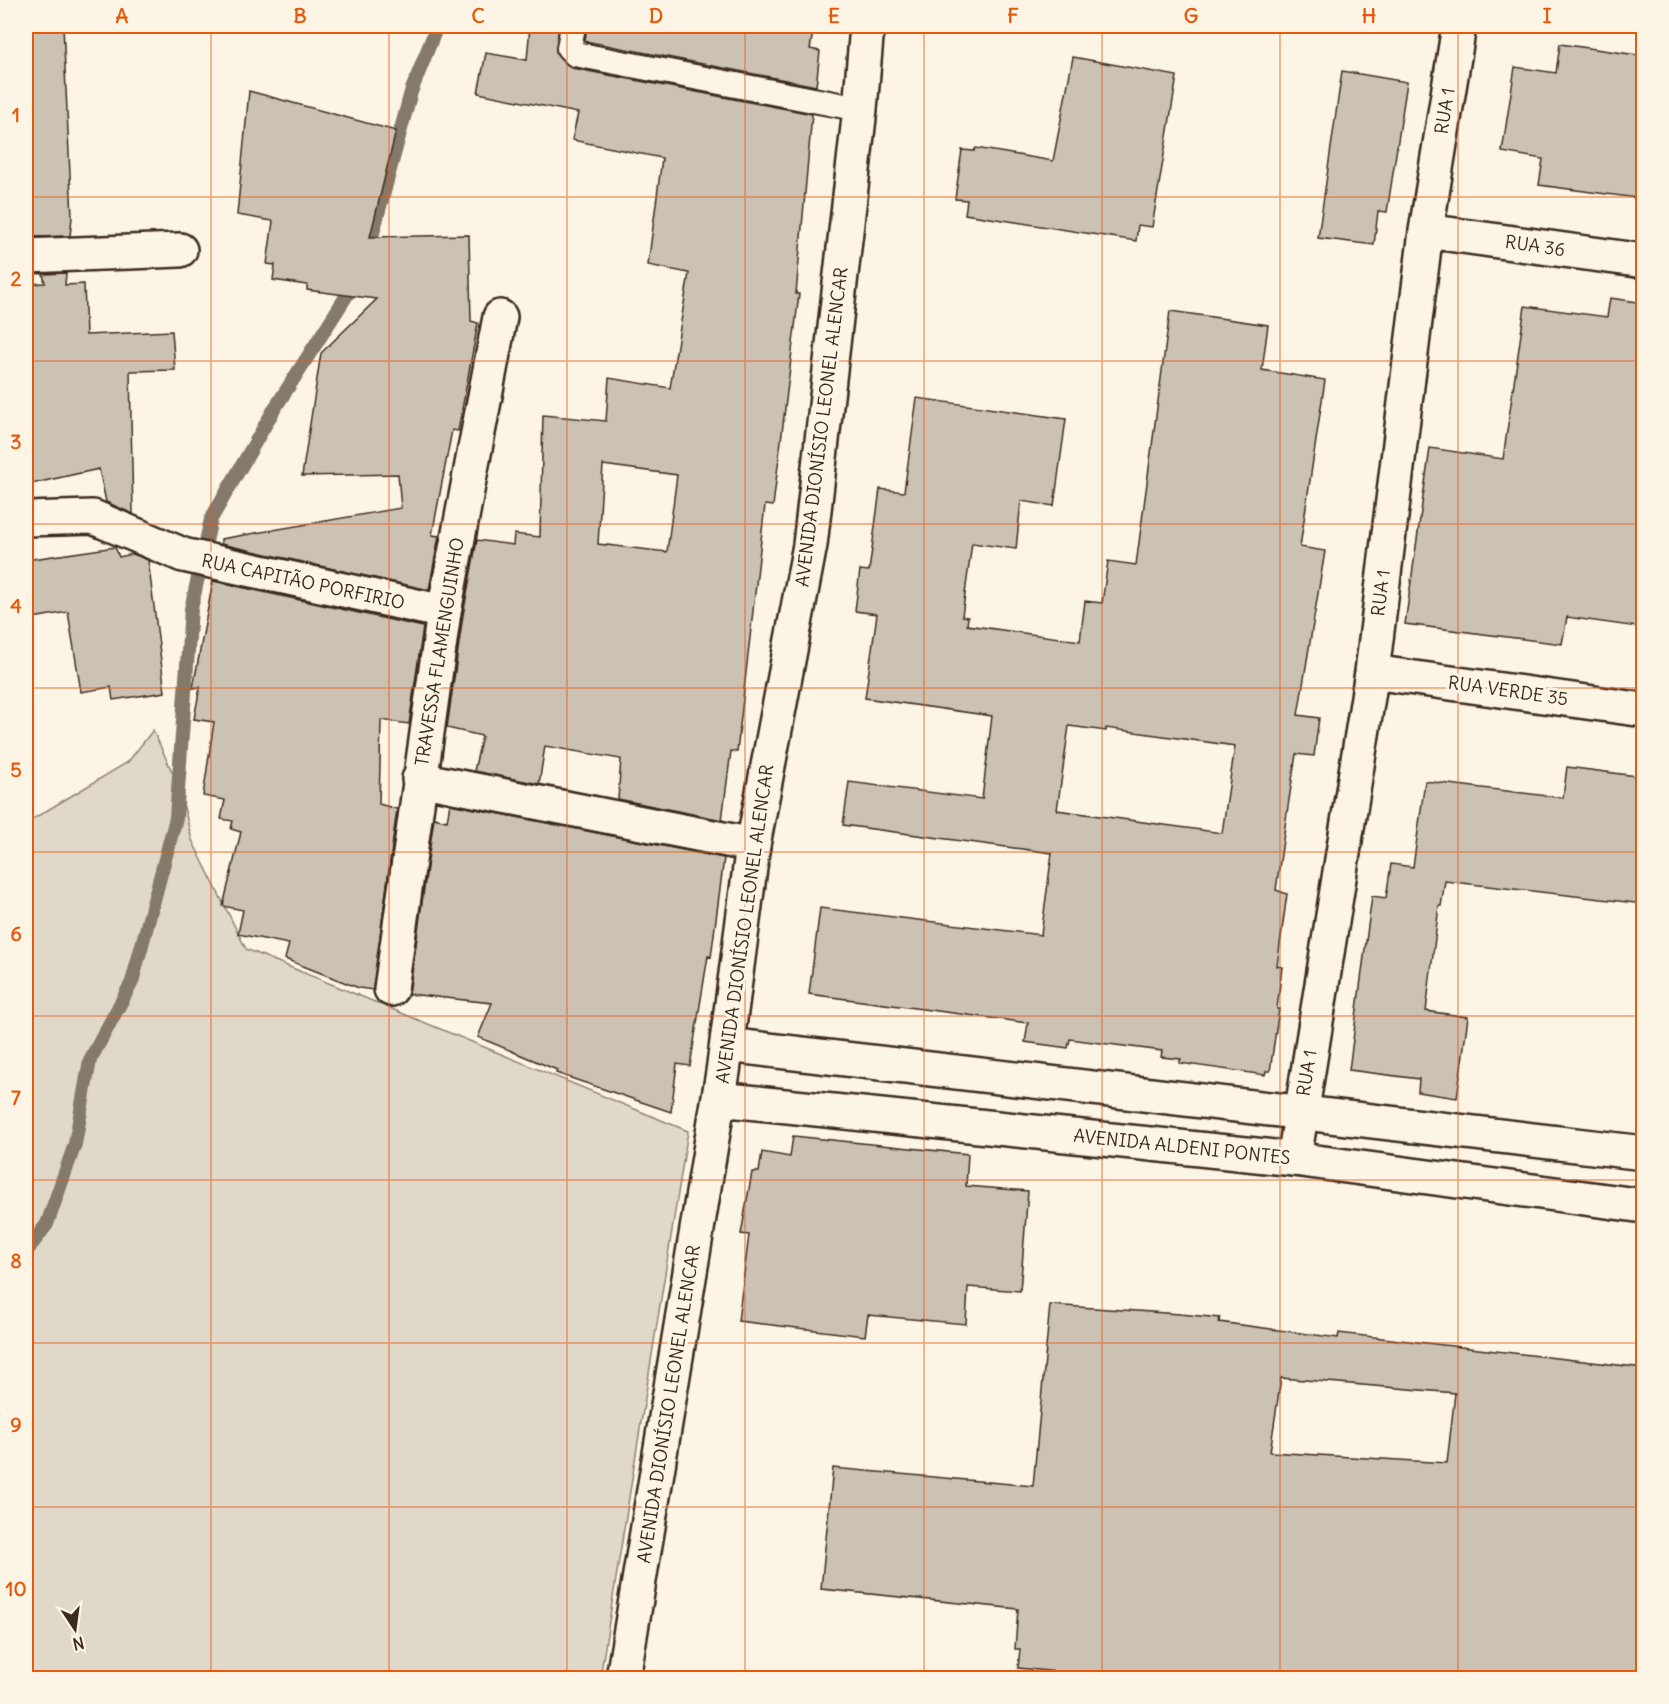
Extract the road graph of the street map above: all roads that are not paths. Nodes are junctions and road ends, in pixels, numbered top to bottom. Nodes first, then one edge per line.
1 (573, 26) edge
2 (867, 26) edge
3 (1459, 26) edge
4 (860, 109) junction
5 (1426, 231) junction
6 (180, 250) dead end
7 (26, 256) edge
8 (1644, 261) edge
9 (500, 317) dead end
10 (26, 519) edge
11 (444, 612) junction
12 (1372, 672) junction
13 (1644, 710) edge
14 (419, 779) junction
15 (753, 845) junction
16 (391, 989) dead end
17 (727, 1045) junction
18 (719, 1099) junction
19 (1301, 1113) junction
20 (1644, 1154) edge
21 (1294, 1159) junction
22 (1644, 1206) edge
23 (623, 1678) edge

1 - 4 lane
2 - 4 street, AVENIDA DIONÍSIO LEONEL ALENCAR
3 - 5 street, RUA 1
4 - 15 street, AVENIDA DIONÍSIO LEONEL ALENCAR
5 - 8 street, RUA 36
5 - 12 street, RUA 1
6 - 7 street
9 - 11 street, TRAVESSA FLAMENGUINHO
10 - 11 street, RUA CAPITÃO PORFIRIO
11 - 14 street, TRAVESSA FLAMENGUINHO
12 - 13 street, RUA VERDE 35
12 - 19 street, RUA 1
14 - 15 street
14 - 16 street, TRAVESSA FLAMENGUINHO
15 - 17 street, AVENIDA DIONÍSIO LEONEL ALENCAR
17 - 18 street, AVENIDA DIONÍSIO LEONEL ALENCAR
17 - 19 street
18 - 21 street, AVENIDA ALDENI PONTES
18 - 23 street, AVENIDA DIONÍSIO LEONEL ALENCAR
19 - 20 street
19 - 21 street, RUA 1
21 - 22 street, AVENIDA ALDENI PONTES

